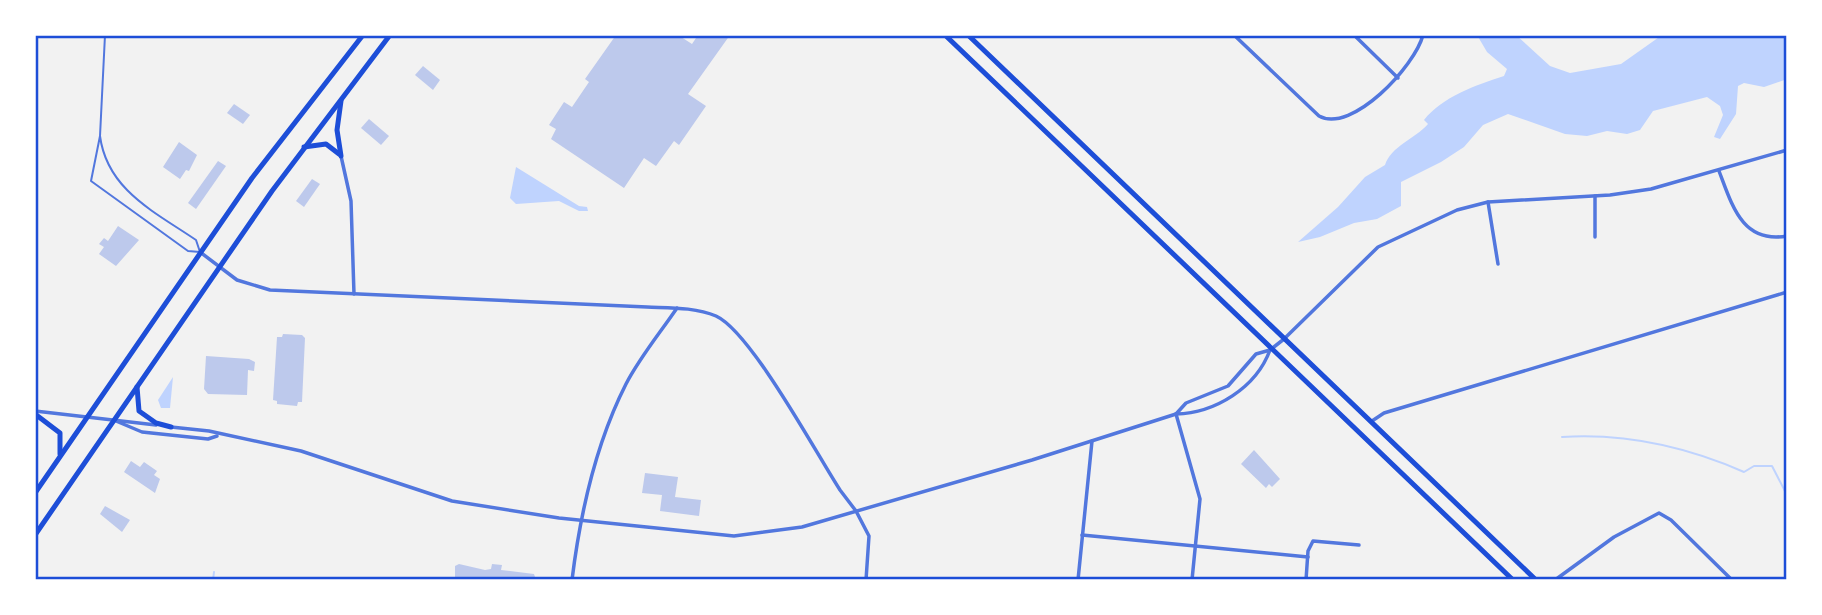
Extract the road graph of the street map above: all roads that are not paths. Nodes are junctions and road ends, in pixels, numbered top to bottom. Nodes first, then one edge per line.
1 (105, 35) edge
2 (363, 35) edge
3 (390, 35) edge
4 (945, 35) edge
5 (968, 35) edge
6 (1234, 35) edge
7 (1354, 35) edge
8 (1423, 35) edge
9 (977, 39) edge
10 (1398, 78) junction
11 (342, 97) junction
12 (100, 136) junction
13 (304, 147) junction
14 (1787, 150) edge
15 (341, 156) junction
16 (1719, 171) junction
17 (1595, 196) junction
18 (1488, 202) junction
19 (1787, 236) edge
20 (1595, 237) dead end
21 (200, 252) junction
22 (1498, 264) dead end
23 (220, 267) junction
24 (1787, 292) edge
25 (354, 294) junction
26 (677, 308) junction
27 (1285, 338) junction
28 (1270, 350) junction
29 (137, 386) junction
30 (35, 413) edge
31 (1176, 414) junction
32 (87, 416) junction
33 (113, 419) junction
34 (1372, 421) junction
35 (171, 427) junction
36 (219, 436) junction
37 (1092, 441) junction
38 (60, 456) junction
39 (35, 493) edge
40 (856, 511) junction
41 (579, 521) junction
42 (1082, 535) junction
43 (35, 536) edge
44 (1359, 545) dead end
45 (1196, 546) junction
46 (1308, 557) junction
47 (572, 580) edge
48 (866, 580) edge
49 (1078, 580) edge
50 (1192, 580) edge
51 (1306, 580) edge
52 (1513, 580) edge
53 (1536, 580) edge
54 (1555, 580) edge
55 (1732, 580) edge

1 - 12 lane
2 - 21 main road
3 - 11 main road
4 - 28 main road
5 - 9 main road
6 - 10 street
7 - 10 street
8 - 10 street
9 - 27 main road
11 - 13 main road
11 - 15 main road
12 - 21 lane
12 - 21 lane
13 - 15 main road
13 - 23 main road
14 - 16 street
15 - 25 street
16 - 17 street
16 - 19 street
17 - 18 street
17 - 20 street
18 - 22 street
18 - 27 street
21 - 23 street
21 - 32 main road
23 - 25 street
23 - 29 main road
24 - 34 street
25 - 26 street
26 - 40 street
26 - 41 street
27 - 28 street
27 - 34 main road
28 - 31 street
28 - 31 street
28 - 52 main road
29 - 33 main road
29 - 35 main road
30 - 32 street
30 - 38 main road
31 - 37 street
31 - 45 street
32 - 33 street
32 - 38 main road
33 - 35 street
33 - 36 street
33 - 43 main road
34 - 53 main road
35 - 36 street
36 - 41 street
37 - 40 street
37 - 42 street
38 - 39 main road
40 - 41 street
40 - 48 street
41 - 47 street
42 - 45 street
42 - 49 street
44 - 46 street
45 - 46 street
45 - 50 street
46 - 51 street
54 - 55 street

